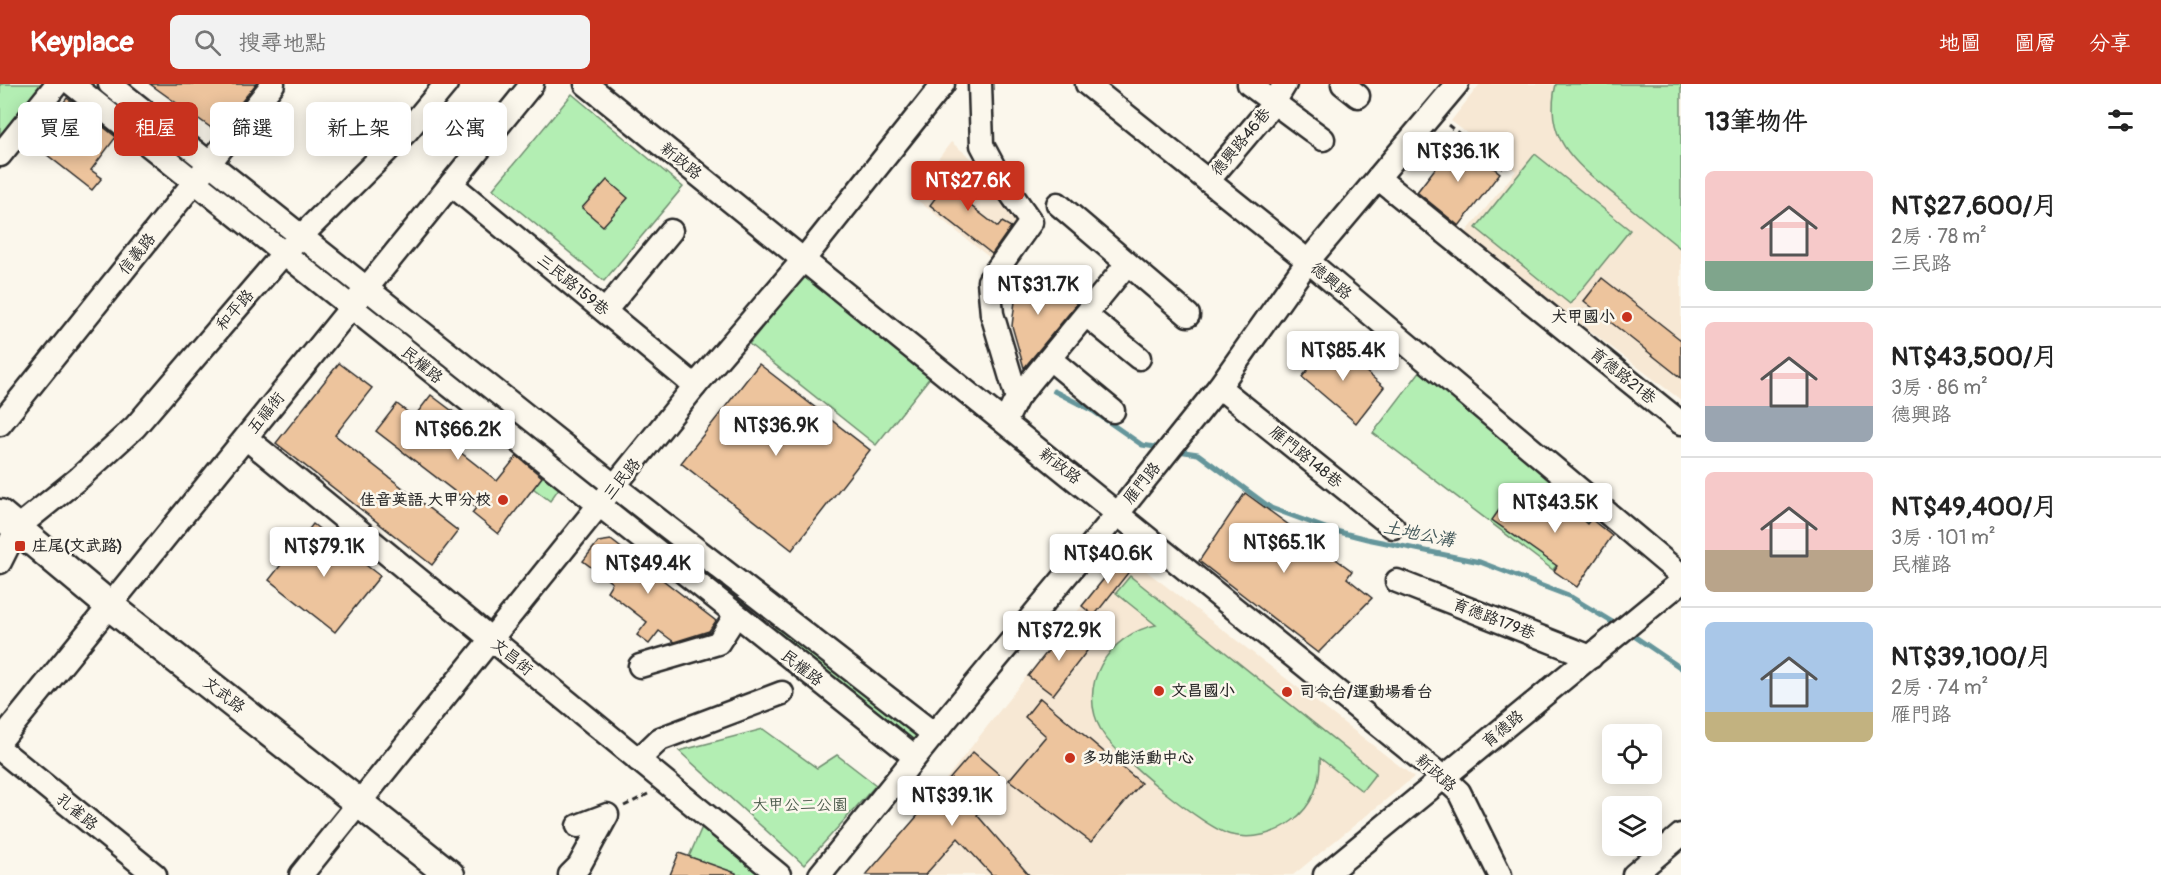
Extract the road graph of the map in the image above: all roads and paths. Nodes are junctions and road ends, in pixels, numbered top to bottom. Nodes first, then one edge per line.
1 (57, 84) edge
2 (72, 84) edge
3 (110, 84) edge
4 (273, 84) edge
5 (446, 84) edge
6 (532, 84) edge
7 (586, 84) edge
8 (943, 84) edge
9 (980, 84) edge
10 (1087, 84) edge
11 (1249, 84) edge
12 (1285, 84) edge
13 (1456, 84) edge
14 (1273, 104) junction
15 (1432, 113) junction
16 (1323, 139) dead end
17 (0, 155) edge
18 (209, 163) junction
19 (1505, 170) dead end
20 (1378, 178) junction
21 (1208, 181) junction
22 (194, 182) junction
23 (451, 184) junction
24 (1058, 204) dead end
25 (671, 231) dead end
26 (301, 236) junction
27 (283, 254) junction
28 (804, 259) junction
29 (1308, 261) junction
30 (1127, 264) junction
31 (367, 289) junction
32 (351, 308) junction
33 (605, 311) junction
34 (1086, 315) junction
35 (1188, 315) dead end
36 (1139, 358) dead end
37 (1050, 359) junction
38 (695, 386) junction
39 (1219, 387) junction
40 (1017, 398) junction
41 (1113, 411) dead end
42 (1005, 422) junction
43 (1681, 423) edge
44 (0, 424) edge
45 (246, 438) junction
46 (616, 487) junction
47 (599, 507) junction
48 (1119, 512) junction
49 (8, 521) edge
50 (1393, 527) dead end
51 (0, 562) edge
52 (1681, 575) edge
53 (1398, 581) dead end
54 (1681, 582) edge
55 (111, 606) junction
56 (769, 606) junction
57 (747, 624) junction
58 (492, 640) junction
59 (1591, 657) junction
60 (640, 666) dead end
61 (782, 693) dead end
62 (933, 734) junction
63 (0, 741) edge
64 (0, 749) edge
65 (915, 757) junction
66 (638, 760) junction
67 (1444, 778) junction
68 (667, 783) junction
69 (360, 802) junction
70 (607, 815) junction
71 (578, 826) dead end
72 (1681, 835) edge
73 (1329, 874) edge
74 (155, 875) edge
75 (301, 875) edge
76 (450, 875) edge
77 (570, 875) edge
78 (779, 875) edge
79 (820, 875) edge
80 (1500, 875) edge
81 (1634, 875) edge

1 - 17 street
2 - 22 street, 民權路
3 - 18 street, 民權路
4 - 18 street, 信義路
5 - 26 street, 和平路
6 - 23 street, 五福街
7 - 28 street, 新政路
8 - 28 street, 三民路
9 - 40 street
10 - 21 street, 德興路
11 - 14 street, 德興路46巷
12 - 14 street, 德興路46巷
13 - 15 street, 雁門路
14 - 16 street, 德興路46巷
14 - 21 street, 德興路46巷
15 - 19 path
15 - 20 street, 雁門路
18 - 22 street, 信義路
18 - 26 street, 民權路
20 - 29 street, 雁門路
20 - 43 street, 育德路21巷
21 - 29 street, 德興路
22 - 27 street, 民權路
22 - 44 street, 信義路
23 - 31 street, 五福街
23 - 33 street, 三民路159巷
24 - 30 street
25 - 33 street
26 - 27 street, 和平路
26 - 31 street, 民權路
27 - 32 street, 民權路
27 - 49 street, 和平路
28 - 38 street, 三民路
28 - 42 street, 新政路
29 - 39 street, 雁門路
29 - 52 street, 德興路
30 - 34 street
30 - 35 street
31 - 32 street, 五福街
31 - 46 street, 民權路
32 - 45 street, 五福街
32 - 47 street, 民權路
33 - 38 street, 三民路159巷
34 - 36 street
34 - 37 street
37 - 40 street
37 - 41 street
38 - 46 street, 三民路
39 - 48 street, 雁門路
39 - 50 street, 雁門路148巷
40 - 42 street
42 - 48 street, 新政路
45 - 55 street, 五福街
45 - 58 street, 文昌街
46 - 47 street, 三民路
46 - 56 street, 民權路
47 - 57 street, 民權路
47 - 58 street, 三民路
48 - 62 street, 雁門路
48 - 67 street, 新政路
49 - 51 street
49 - 55 main road, 文武路
53 - 59 street, 育德路179巷
54 - 59 street, 育德路
55 - 63 street, 五福街
55 - 69 main road, 文武路
56 - 57 street
56 - 62 street, 民權路
57 - 60 street
57 - 65 street, 民權路
58 - 66 street, 文昌街
58 - 69 street, 三民路
59 - 67 street, 育德路
61 - 66 street
62 - 65 street, 雁門路
64 - 74 street, 孔雀路
65 - 79 street, 雁門路
66 - 68 street, 文昌街
67 - 73 street, 育德路
67 - 80 street, 新政路
68 - 70 path
68 - 78 street, 文昌街
69 - 75 street, 三民路
69 - 76 main road, 文武路
70 - 71 street
70 - 77 street
72 - 81 street

